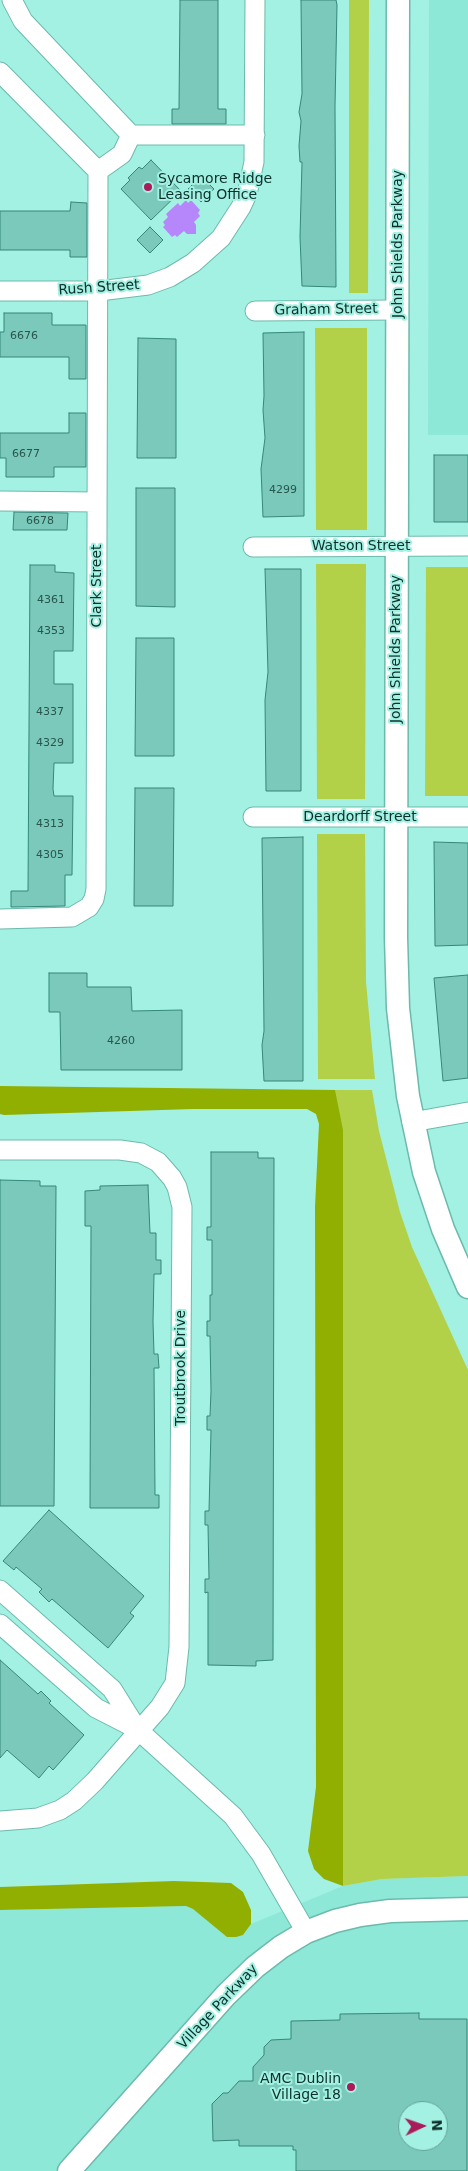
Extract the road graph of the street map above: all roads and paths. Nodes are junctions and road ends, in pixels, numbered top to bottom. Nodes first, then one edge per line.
1 (12, 0) edge
2 (255, 0) edge
3 (398, 0) edge
4 (0, 72) edge
5 (131, 135) junction
6 (255, 135) junction
7 (98, 171) junction
8 (0, 291) edge
9 (99, 291) junction
10 (398, 310) junction
11 (255, 311) dead end
12 (0, 501) edge
13 (97, 502) junction
14 (397, 546) junction
15 (468, 546) edge
16 (253, 547) dead end
17 (396, 816) junction
18 (253, 817) dead end
19 (468, 817) edge
20 (0, 919) edge
21 (468, 1112) edge
22 (412, 1122) junction
23 (0, 1150) edge
24 (468, 1287) edge
25 (0, 1590) edge
26 (0, 1624) edge
27 (140, 1730) junction
28 (0, 1821) edge
29 (468, 1909) edge
30 (306, 1932) junction
31 (70, 2171) edge

1 - 5 street
2 - 6 street, Rush Street
3 - 10 street, John Shields Parkway
4 - 7 street
5 - 6 street
5 - 7 street
6 - 9 street, Rush Street
7 - 9 street, Clark Street
8 - 9 street, Rush Street
9 - 13 street, Clark Street
10 - 11 street, Graham Street
10 - 14 street, John Shields Parkway
12 - 13 street
13 - 20 street, Clark Street
14 - 15 street, Watson Street
14 - 16 street, Watson Street
14 - 17 street, John Shields Parkway
17 - 18 street, Deardorff Street
17 - 19 street, Deardorff Street
17 - 22 street, John Shields Parkway
21 - 22 street
22 - 24 street, John Shields Parkway
23 - 27 street, Troutbrook Drive
25 - 27 street
26 - 27 street
27 - 28 street, Troutbrook Drive
27 - 30 street
29 - 30 street, Village Parkway
30 - 31 street, Village Parkway

